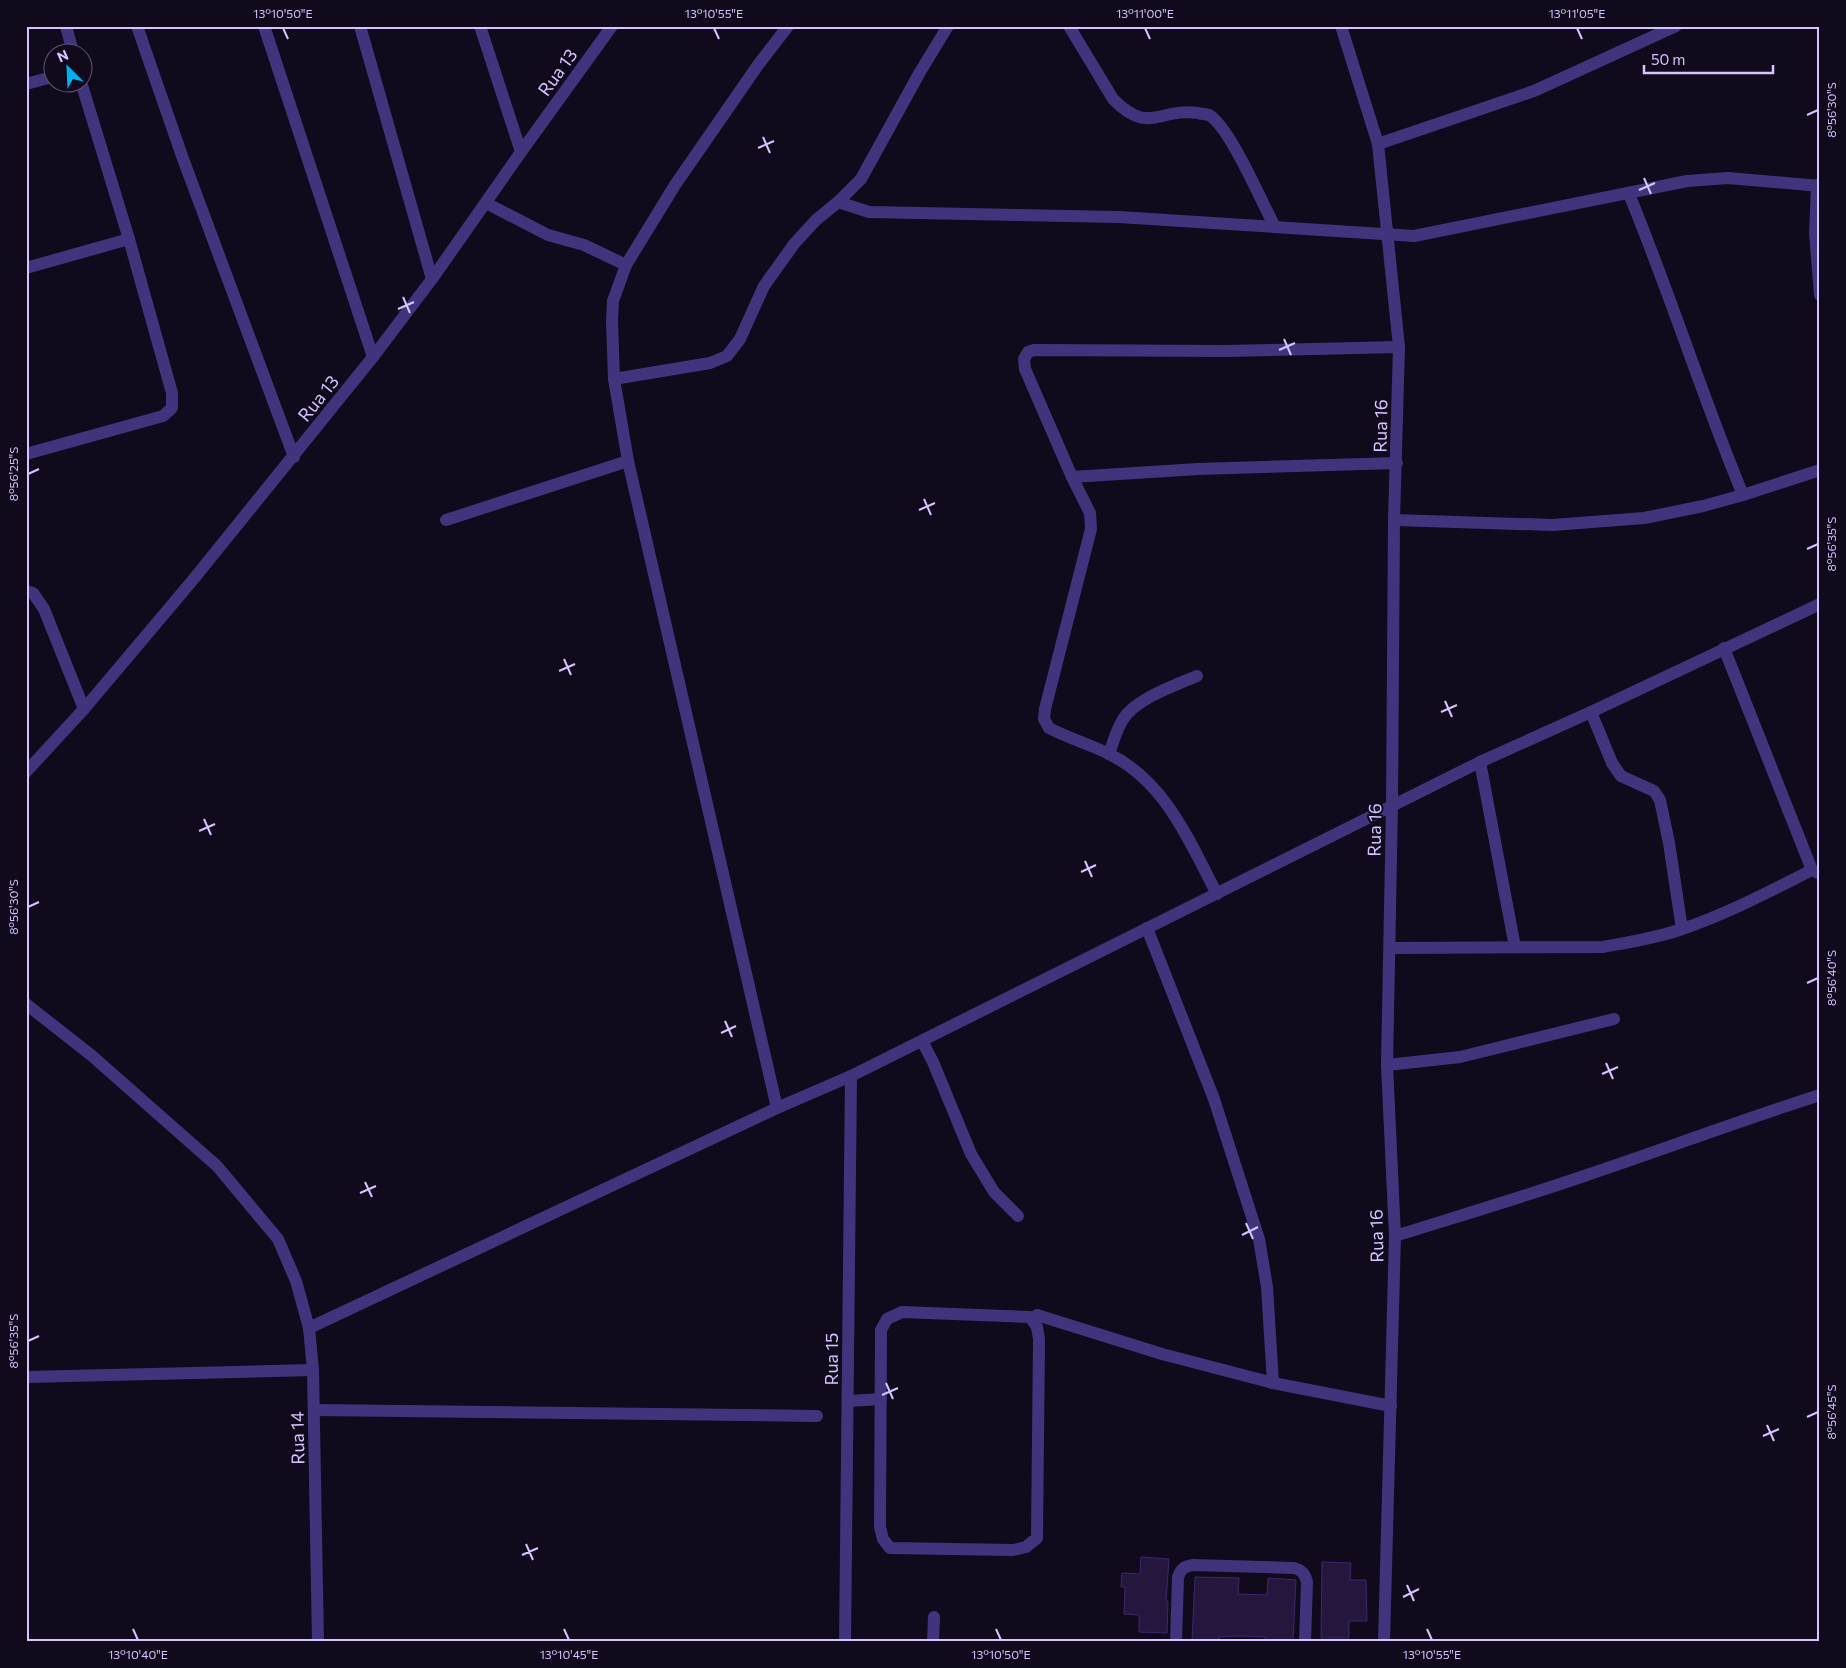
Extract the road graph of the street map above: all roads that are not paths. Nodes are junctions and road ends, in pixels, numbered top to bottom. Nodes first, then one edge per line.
1 (66, 26) edge
2 (138, 26) edge
3 (264, 26) edge
4 (360, 26) edge
5 (480, 26) edge
6 (612, 26) edge
7 (788, 26) edge
8 (948, 26) edge
9 (1069, 26) edge
10 (1341, 26) edge
11 (1676, 26) edge
12 (70, 42) edge
13 (42, 80) edge
14 (26, 84) edge
15 (84, 92) edge
16 (1378, 144) junction
17 (520, 152) junction
18 (1818, 186) edge
19 (1628, 194) junction
20 (838, 202) junction
21 (486, 203) junction
22 (1275, 227) junction
23 (1388, 234) junction
24 (129, 239) junction
25 (626, 265) junction
26 (26, 268) edge
27 (432, 279) junction
28 (1820, 295) edge
29 (1399, 347) junction
30 (373, 357) junction
31 (614, 379) junction
32 (26, 454) edge
33 (294, 457) junction
34 (628, 461) junction
35 (1397, 463) junction
36 (1820, 470) edge
37 (1072, 477) junction
38 (1743, 495) junction
39 (446, 520) dead end
40 (1394, 520) junction
41 (26, 592) edge
42 (1820, 604) edge
43 (1724, 648) junction
44 (1197, 676) dead end
45 (84, 709) junction
46 (1591, 712) junction
47 (1109, 754) junction
48 (1480, 762) junction
49 (26, 772) edge
50 (1392, 805) junction
51 (1816, 872) edge
52 (1217, 894) junction
53 (1147, 928) junction
54 (1682, 929) junction
55 (1514, 947) junction
56 (1390, 948) junction
57 (26, 1004) edge
58 (1614, 1019) dead end
59 (922, 1040) junction
60 (1387, 1065) junction
61 (851, 1076) junction
62 (1820, 1095) edge
63 (777, 1108) junction
64 (1018, 1216) dead end
65 (1395, 1236) junction
66 (1037, 1316) dead end
67 (309, 1328) junction
68 (313, 1370) junction
69 (26, 1377) edge
70 (1273, 1383) junction
71 (881, 1399) junction
72 (849, 1401) junction
73 (1391, 1406) junction
74 (314, 1410) junction
75 (817, 1416) dead end
76 (934, 1617) dead end
77 (318, 1642) edge
78 (845, 1642) edge
79 (933, 1642) edge
80 (1176, 1642) edge
81 (1305, 1642) edge
82 (1384, 1642) edge

1 - 12 street
2 - 33 street
3 - 30 street
4 - 27 street
5 - 17 street
6 - 17 street, Rua 13
7 - 25 street
8 - 20 street
9 - 22 street
10 - 16 street, Rua 16
11 - 16 street
13 - 14 street
15 - 24 street
16 - 23 street, Rua 16
17 - 21 street, Rua 13
18 - 19 street
18 - 28 street
19 - 23 street
19 - 38 street
20 - 22 street
20 - 31 street
21 - 25 street
21 - 27 street, Rua 13
22 - 23 street
23 - 29 street, Rua 16
24 - 26 street
24 - 32 street
25 - 31 street
27 - 30 street, Rua 13
29 - 35 street, Rua 16
29 - 37 street
30 - 33 street, Rua 13
31 - 34 street
33 - 45 street, Rua 13
34 - 39 street
34 - 63 street
35 - 37 street
35 - 40 street, Rua 16
36 - 38 street
37 - 47 street
38 - 40 street
40 - 50 street, Rua 16
41 - 45 street
42 - 43 street
43 - 46 street
43 - 51 street
44 - 47 street
45 - 49 street, Rua 13
46 - 48 street
46 - 54 street
47 - 52 street
48 - 50 street
48 - 55 street
50 - 52 street
50 - 56 street, Rua 16
51 - 54 street
52 - 53 street
53 - 59 street
53 - 70 street
54 - 55 street
55 - 56 street
56 - 60 street, Rua 16
57 - 67 street, Rua 14
58 - 60 street
59 - 61 street
59 - 64 street
60 - 65 street, Rua 16
61 - 63 street
61 - 72 street, Rua 15
62 - 65 street
63 - 67 street
65 - 73 street, Rua 16
66 - 70 street
67 - 68 street, Rua 14
68 - 69 street
68 - 74 street, Rua 14
70 - 73 street
71 - 71 street
71 - 72 street
72 - 78 street, Rua 15
73 - 82 street, Rua 16
74 - 75 street
74 - 77 street, Rua 14
76 - 79 street
80 - 81 street

